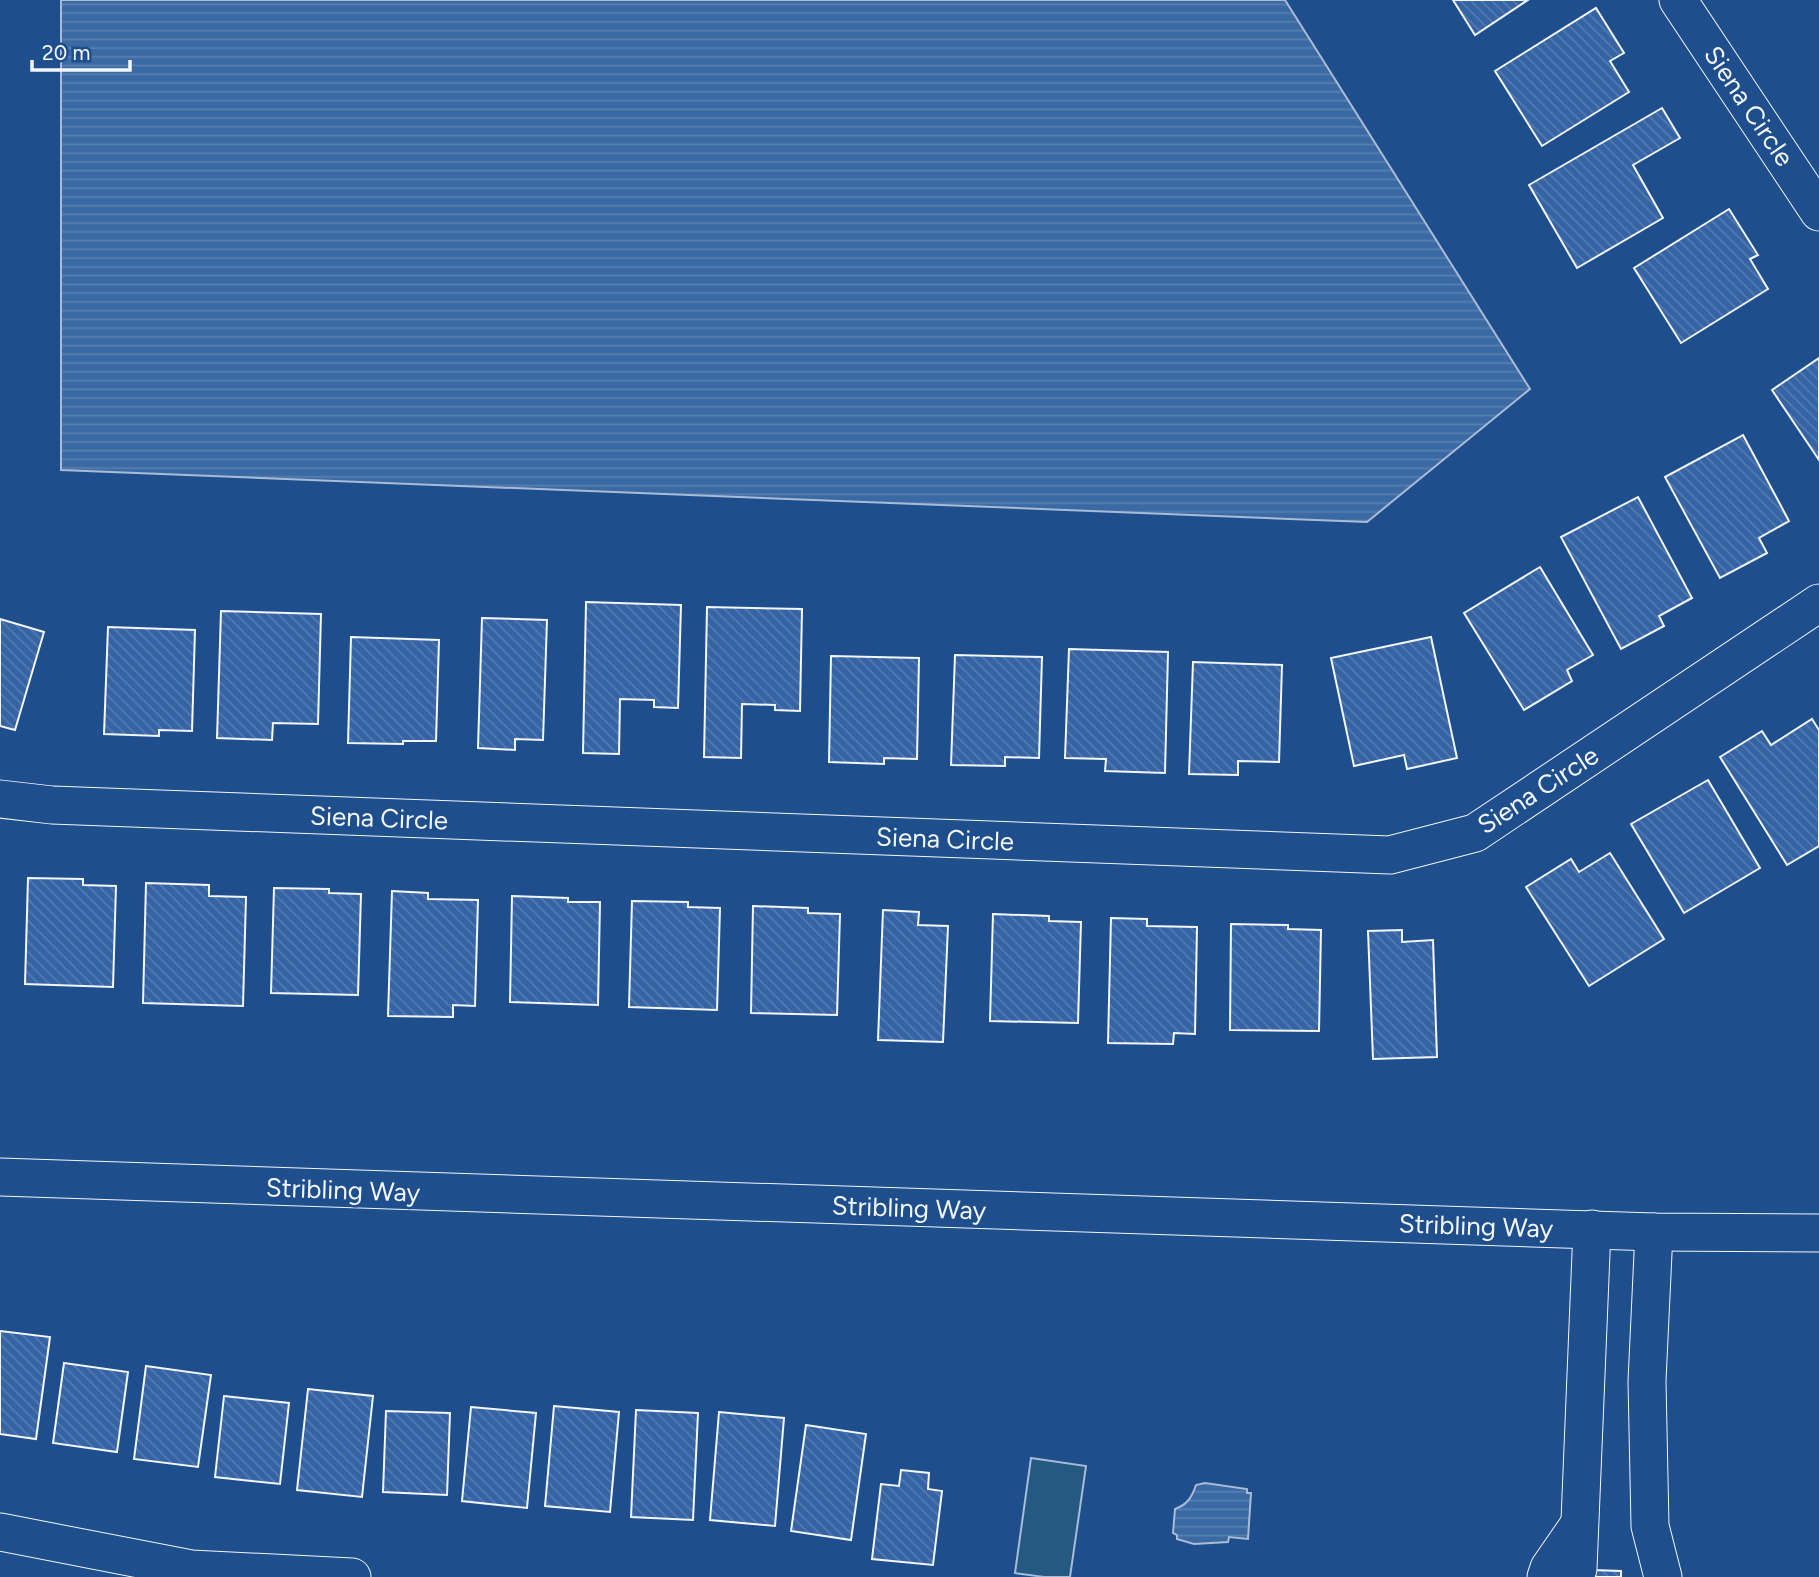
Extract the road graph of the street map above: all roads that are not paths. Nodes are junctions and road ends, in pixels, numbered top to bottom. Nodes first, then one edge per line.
1 (1678, 0) edge
2 (1819, 212) edge
3 (1819, 603) edge
4 (0, 799) edge
5 (0, 1177) edge
6 (1592, 1230) junction
7 (1654, 1232) junction
8 (1819, 1233) edge
9 (0, 1532) edge
10 (1562, 1573) edge
11 (352, 1577) edge
12 (1663, 1577) edge

1 - 2 street, Siena Circle
3 - 4 street, Siena Circle
5 - 6 street, Stribling Way
6 - 7 street, Stribling Way
6 - 10 street
7 - 8 street, Stribling Way
7 - 12 street
9 - 11 street

